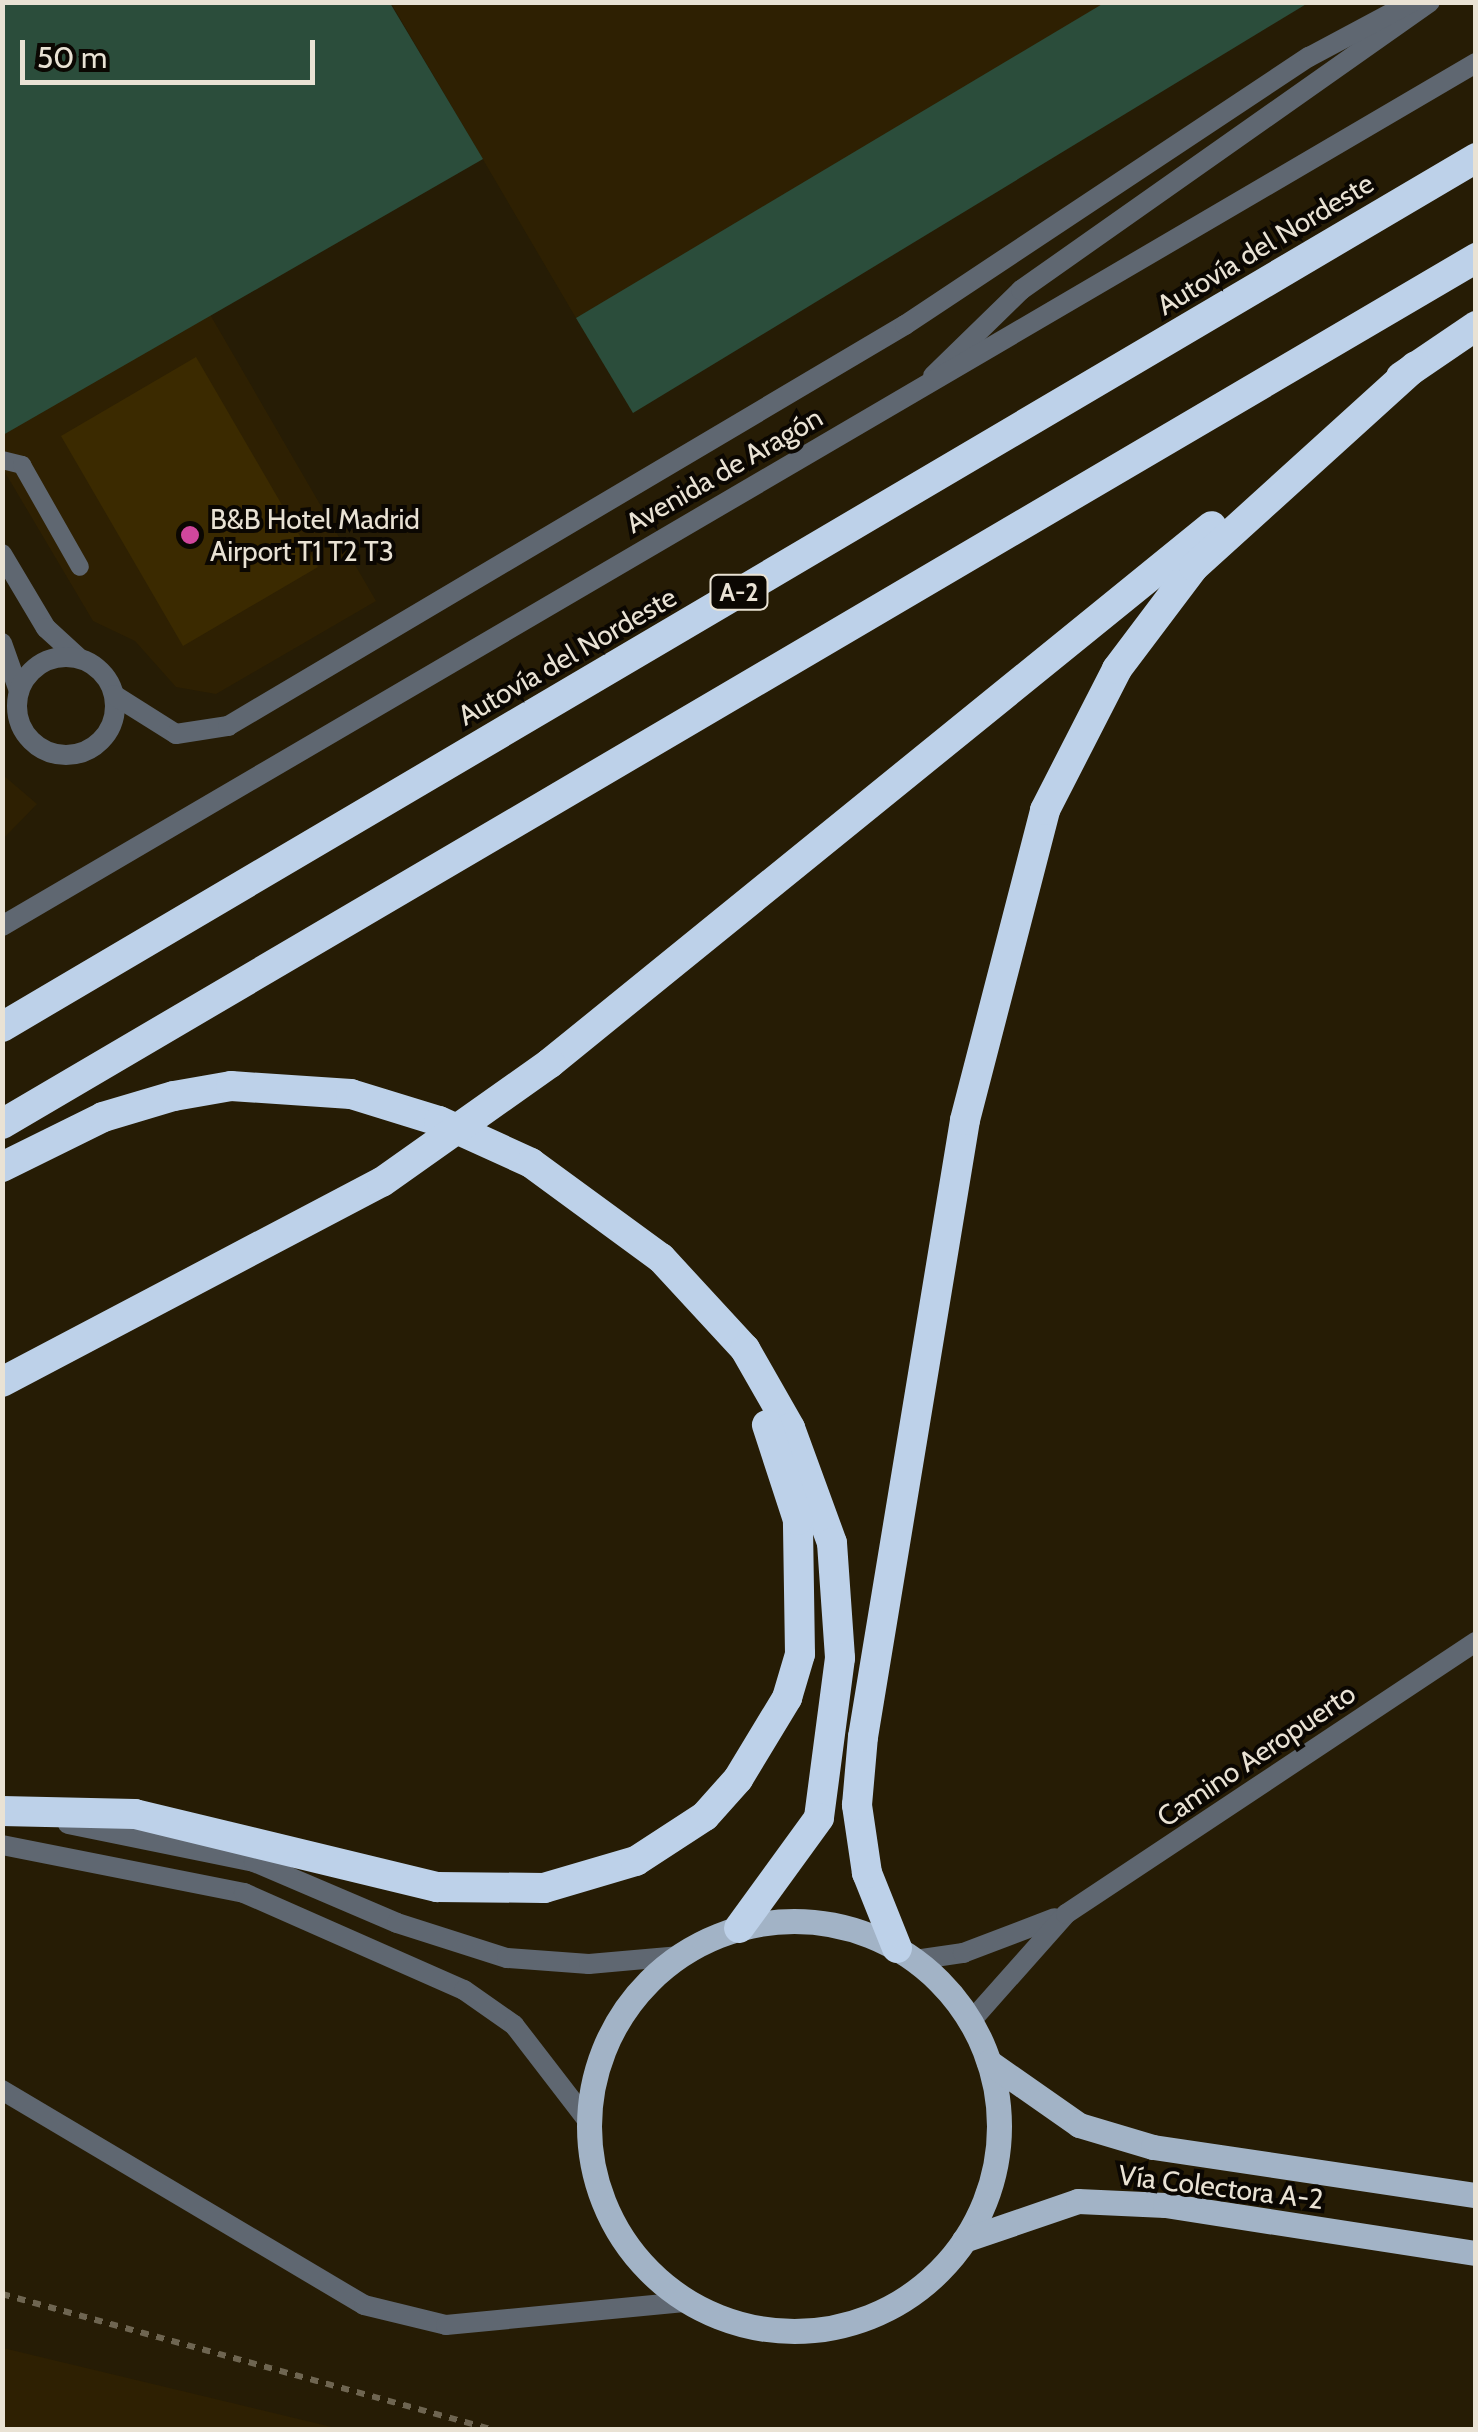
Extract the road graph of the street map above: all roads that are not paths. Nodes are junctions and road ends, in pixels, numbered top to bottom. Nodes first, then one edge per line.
1 (1412, 2) edge
2 (1430, 2) edge
3 (1476, 64) edge
4 (1476, 158) edge
5 (1476, 258) edge
6 (1476, 326) edge
7 (1416, 366) junction
8 (925, 384) junction
9 (2, 460) edge
10 (2, 554) edge
11 (80, 567) dead end
12 (2, 642) edge
13 (80, 658) junction
14 (18, 691) junction
15 (114, 695) junction
16 (36, 906) junction
17 (2, 917) edge
18 (2, 926) edge
19 (2, 1028) edge
20 (2, 1124) edge
21 (2, 1167) edge
22 (660, 1258) junction
23 (2, 1382) edge
24 (1476, 1642) edge
25 (2, 1812) edge
26 (2, 1845) edge
27 (1066, 1914) junction
28 (738, 1928) junction
29 (906, 1954) junction
30 (678, 1956) junction
31 (971, 2021) junction
32 (989, 2062) junction
33 (2, 2090) edge
34 (588, 2121) junction
35 (1476, 2195) edge
36 (964, 2240) junction
37 (1476, 2253) edge
38 (687, 2302) junction

1 - 15 street, Avenida de Aragón
2 - 8 street
3 - 8 street, Avenida de Aragón
4 - 19 highway, Autovía del Nordeste / A-2
5 - 20 highway
6 - 7 highway
7 - 23 highway, bridge
7 - 29 highway
8 - 16 street, Avenida de Aragón
9 - 11 lane
10 - 13 street
12 - 14 street
13 - 14 street
13 - 15 street
14 - 15 street
16 - 17 street
16 - 18 street, Avenida de Aragón
21 - 22 highway
22 - 25 highway
22 - 28 highway
24 - 27 street, Camino Aeropuerto
25 - 30 street
26 - 34 street
27 - 29 street, Camino Aeropuerto
27 - 31 street, Camino Aeropuerto
28 - 29 main road
28 - 30 main road
29 - 31 main road
30 - 34 main road
31 - 32 main road
32 - 35 main road, Vía Colectora A-2
32 - 36 main road
33 - 38 street
34 - 38 main road
36 - 37 main road, Vía Colectora A-2
36 - 38 main road

